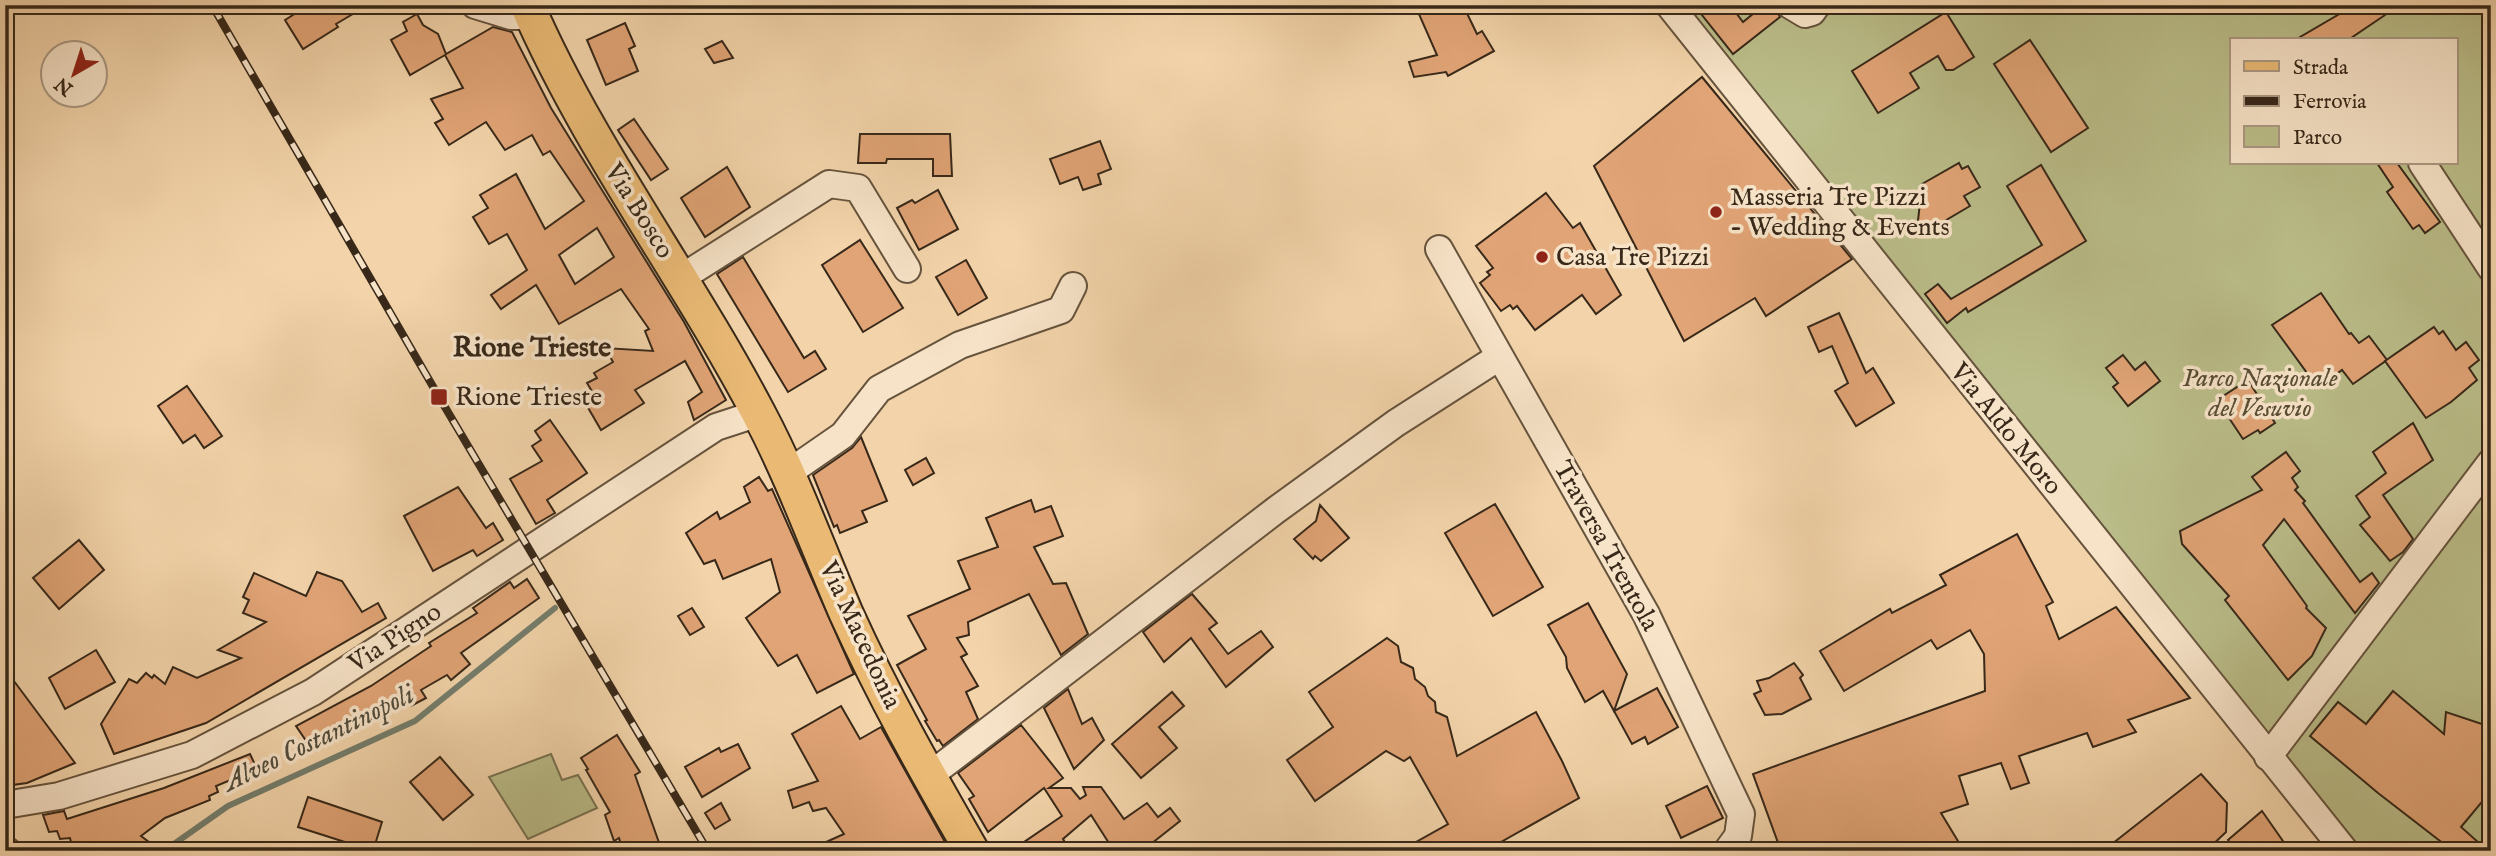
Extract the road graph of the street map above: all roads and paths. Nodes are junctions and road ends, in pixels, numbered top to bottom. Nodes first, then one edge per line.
1 (475, 5) edge
2 (1669, 5) edge
3 (1790, 5) edge
4 (1818, 5) edge
5 (530, 11) edge
6 (2423, 164) edge
7 (1439, 249) dead end
8 (2491, 268) edge
9 (907, 269) dead end
10 (681, 278) junction
11 (1073, 286) dead end
12 (1499, 357) junction
13 (758, 413) junction
14 (2491, 462) edge
15 (788, 473) junction
16 (2268, 757) junction
17 (929, 776) junction
18 (5, 805) edge
19 (972, 851) edge
20 (1727, 851) edge
21 (2344, 851) edge

1 - 5 street
2 - 16 street, Via Aldo Moro
3 - 4 street
5 - 10 main road, Via Bosco
6 - 8 street
7 - 12 street, Traversa Trentola
9 - 10 street
10 - 13 main road, Via Bosco
11 - 15 street
12 - 17 street
12 - 20 street, Traversa Trentola
13 - 15 main road, Via Macedonia
13 - 18 street, Via Pigno
14 - 16 street
15 - 17 main road, Via Macedonia
16 - 21 street, Via Aldo Moro
17 - 19 main road, Via Macedonia

